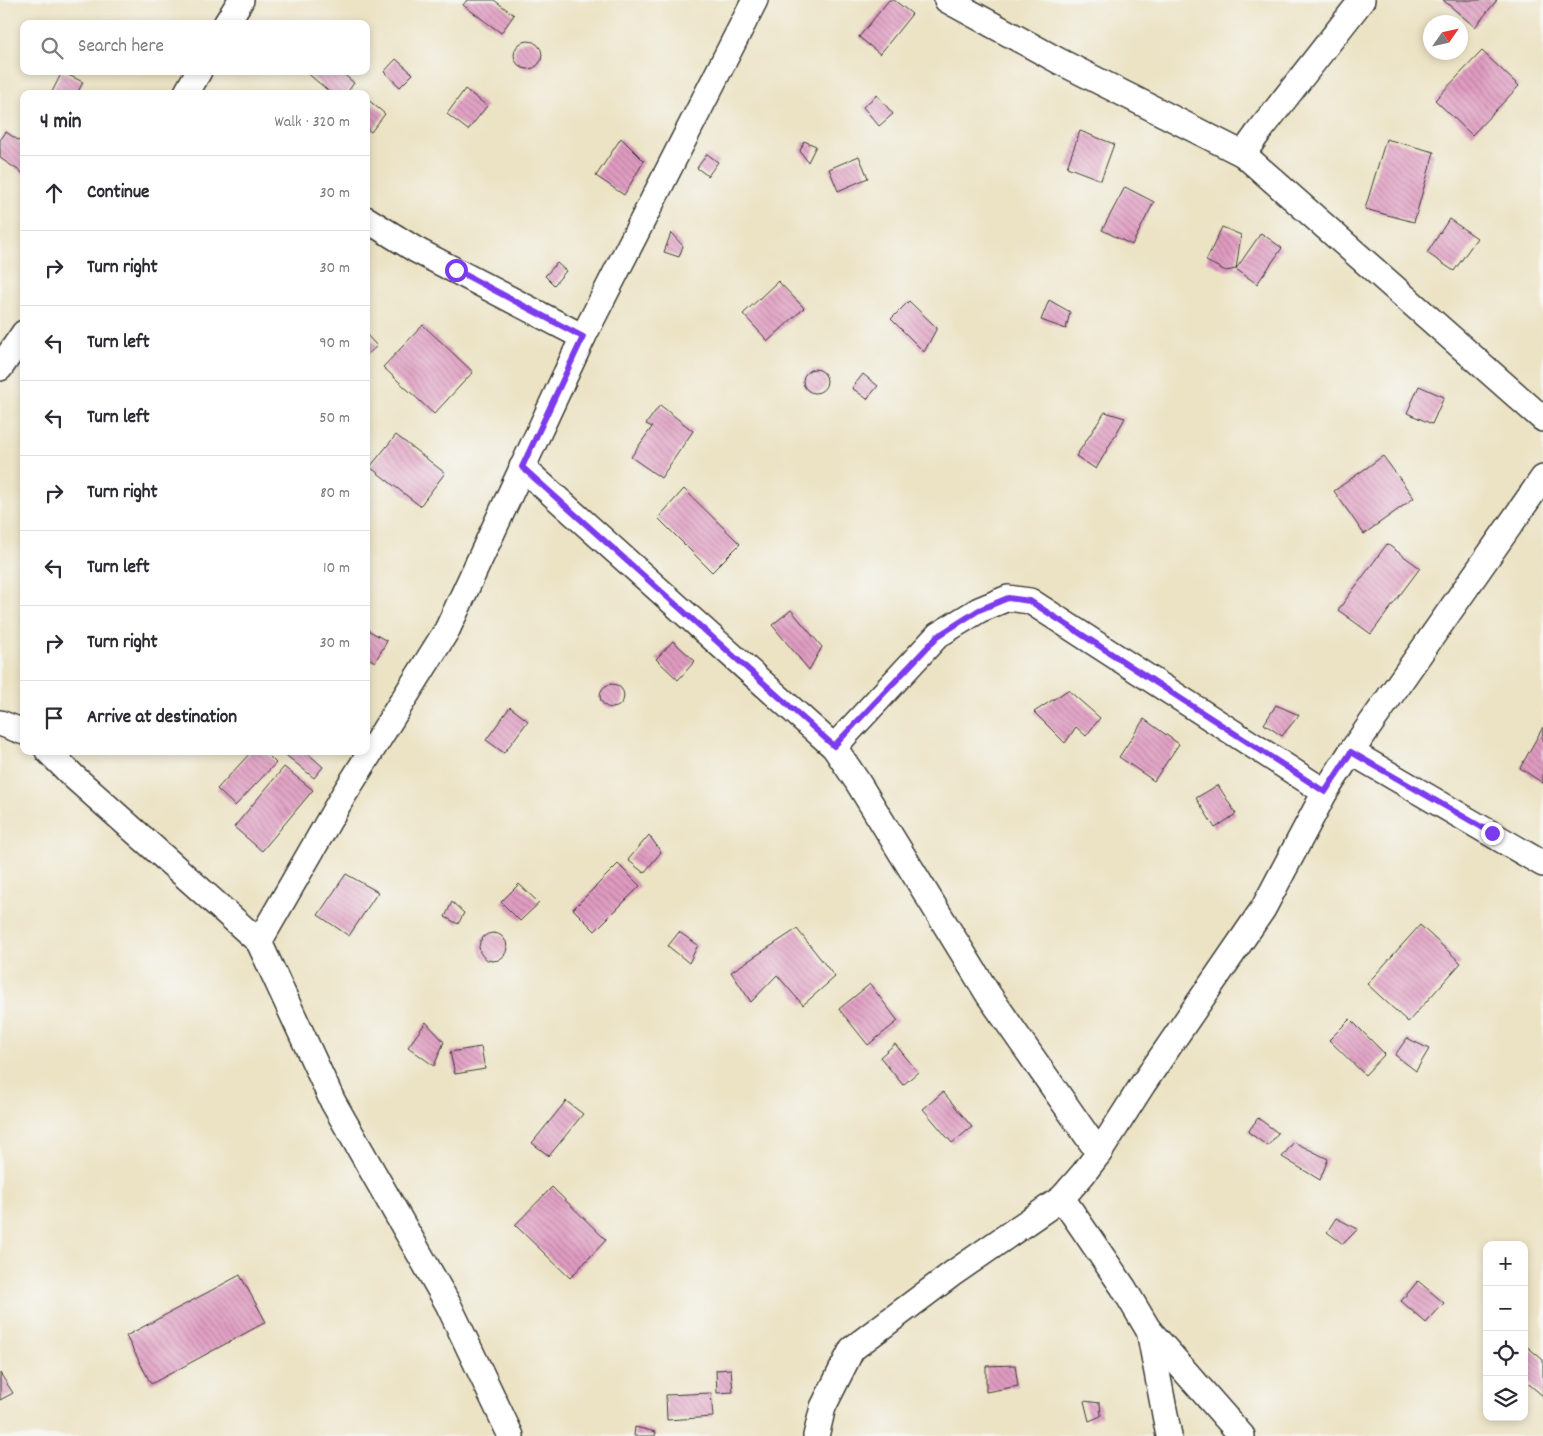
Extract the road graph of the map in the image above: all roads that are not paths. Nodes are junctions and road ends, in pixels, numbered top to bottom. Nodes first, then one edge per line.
1 (241, 0) edge
2 (755, 0) edge
3 (947, 0) edge
4 (1362, 0) edge
5 (228, 20) edge
6 (1243, 154) junction
7 (370, 221) edge
8 (583, 337) junction
9 (20, 339) edge
10 (0, 368) edge
11 (1543, 419) edge
12 (522, 467) junction
13 (1543, 478) edge
14 (0, 722) edge
15 (20, 730) edge
16 (834, 746) junction
17 (1351, 752) junction
18 (370, 754) edge
19 (52, 755) edge
20 (369, 755) edge
21 (1325, 792) junction
22 (1543, 864) edge
23 (258, 942) junction
24 (1099, 1153) junction
25 (1062, 1198) junction
26 (1148, 1329) junction
27 (511, 1436) edge
28 (816, 1436) edge
29 (1169, 1436) edge
30 (1242, 1436) edge

1 - 5 street
2 - 8 street
3 - 6 street
4 - 6 street
6 - 11 street
7 - 8 street
8 - 12 street
9 - 10 street
12 - 16 street
12 - 18 street
13 - 17 street
14 - 15 street
16 - 21 street
16 - 24 street
17 - 21 street
17 - 22 street
19 - 23 street
20 - 23 street
21 - 24 street
23 - 27 street
24 - 25 street
25 - 26 street
25 - 28 street
26 - 29 street
26 - 30 street

